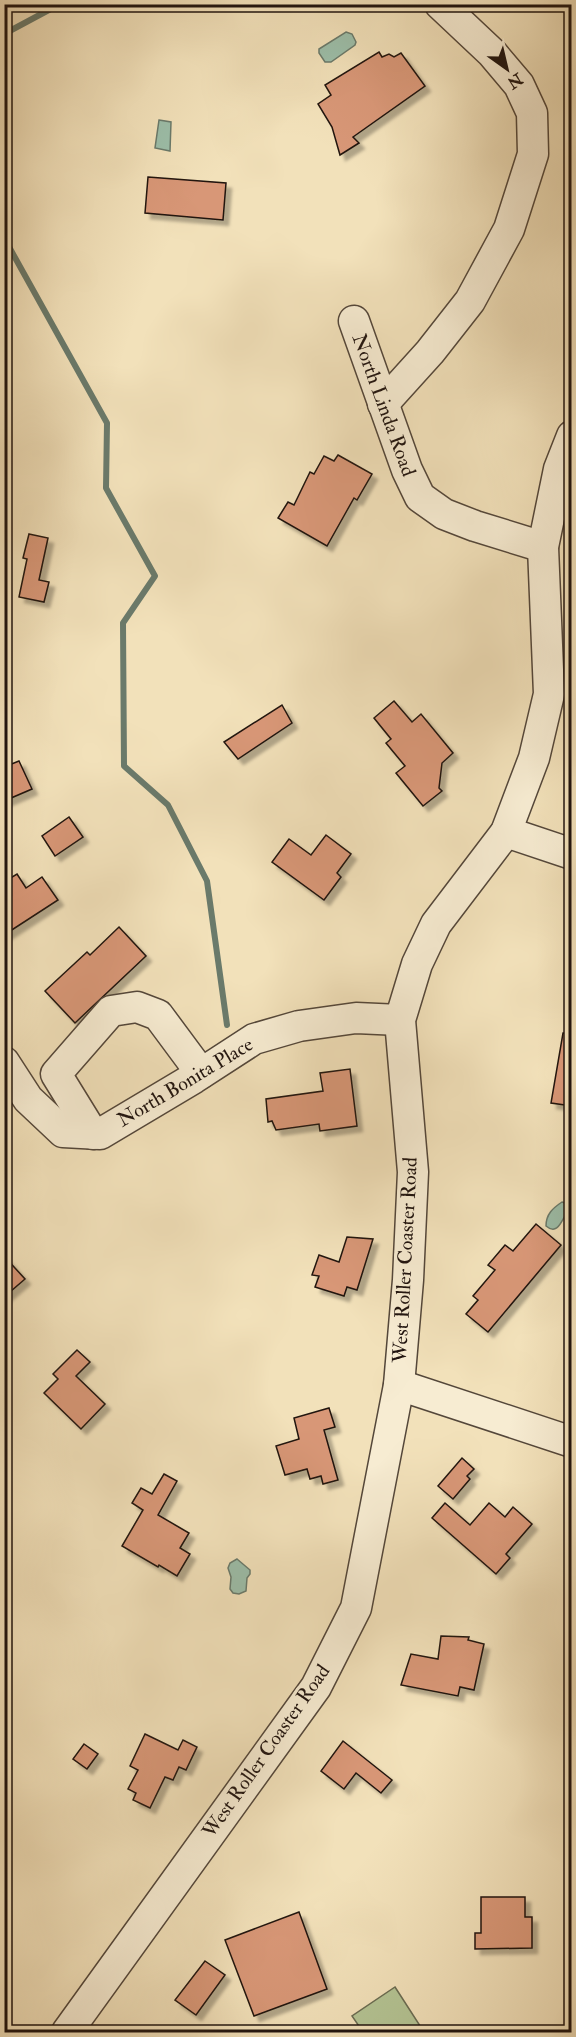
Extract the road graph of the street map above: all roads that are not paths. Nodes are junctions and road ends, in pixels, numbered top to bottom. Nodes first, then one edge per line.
1 (440, 4) edge
2 (354, 321) dead end
3 (383, 404) junction
4 (572, 436) edge
5 (565, 474) edge
6 (543, 548) junction
7 (506, 832) junction
8 (572, 854) edge
9 (400, 1020) junction
10 (4, 1062) edge
11 (201, 1073) junction
12 (93, 1134) junction
13 (399, 1385) junction
14 (572, 1442) edge
15 (67, 2032) edge

1 - 3 street
2 - 3 street, North Linda Road
3 - 6 street, North Linda Road
4 - 5 street, West Roller Coaster Road
5 - 6 street, West Roller Coaster Road
6 - 7 street, West Roller Coaster Road
7 - 8 street
7 - 9 street, West Roller Coaster Road
9 - 11 street, North Bonita Place
9 - 13 street, West Roller Coaster Road
10 - 12 street, North Bonita Place
11 - 12 street, North Bonita Place
11 - 12 street
13 - 14 street
13 - 15 street, West Roller Coaster Road

